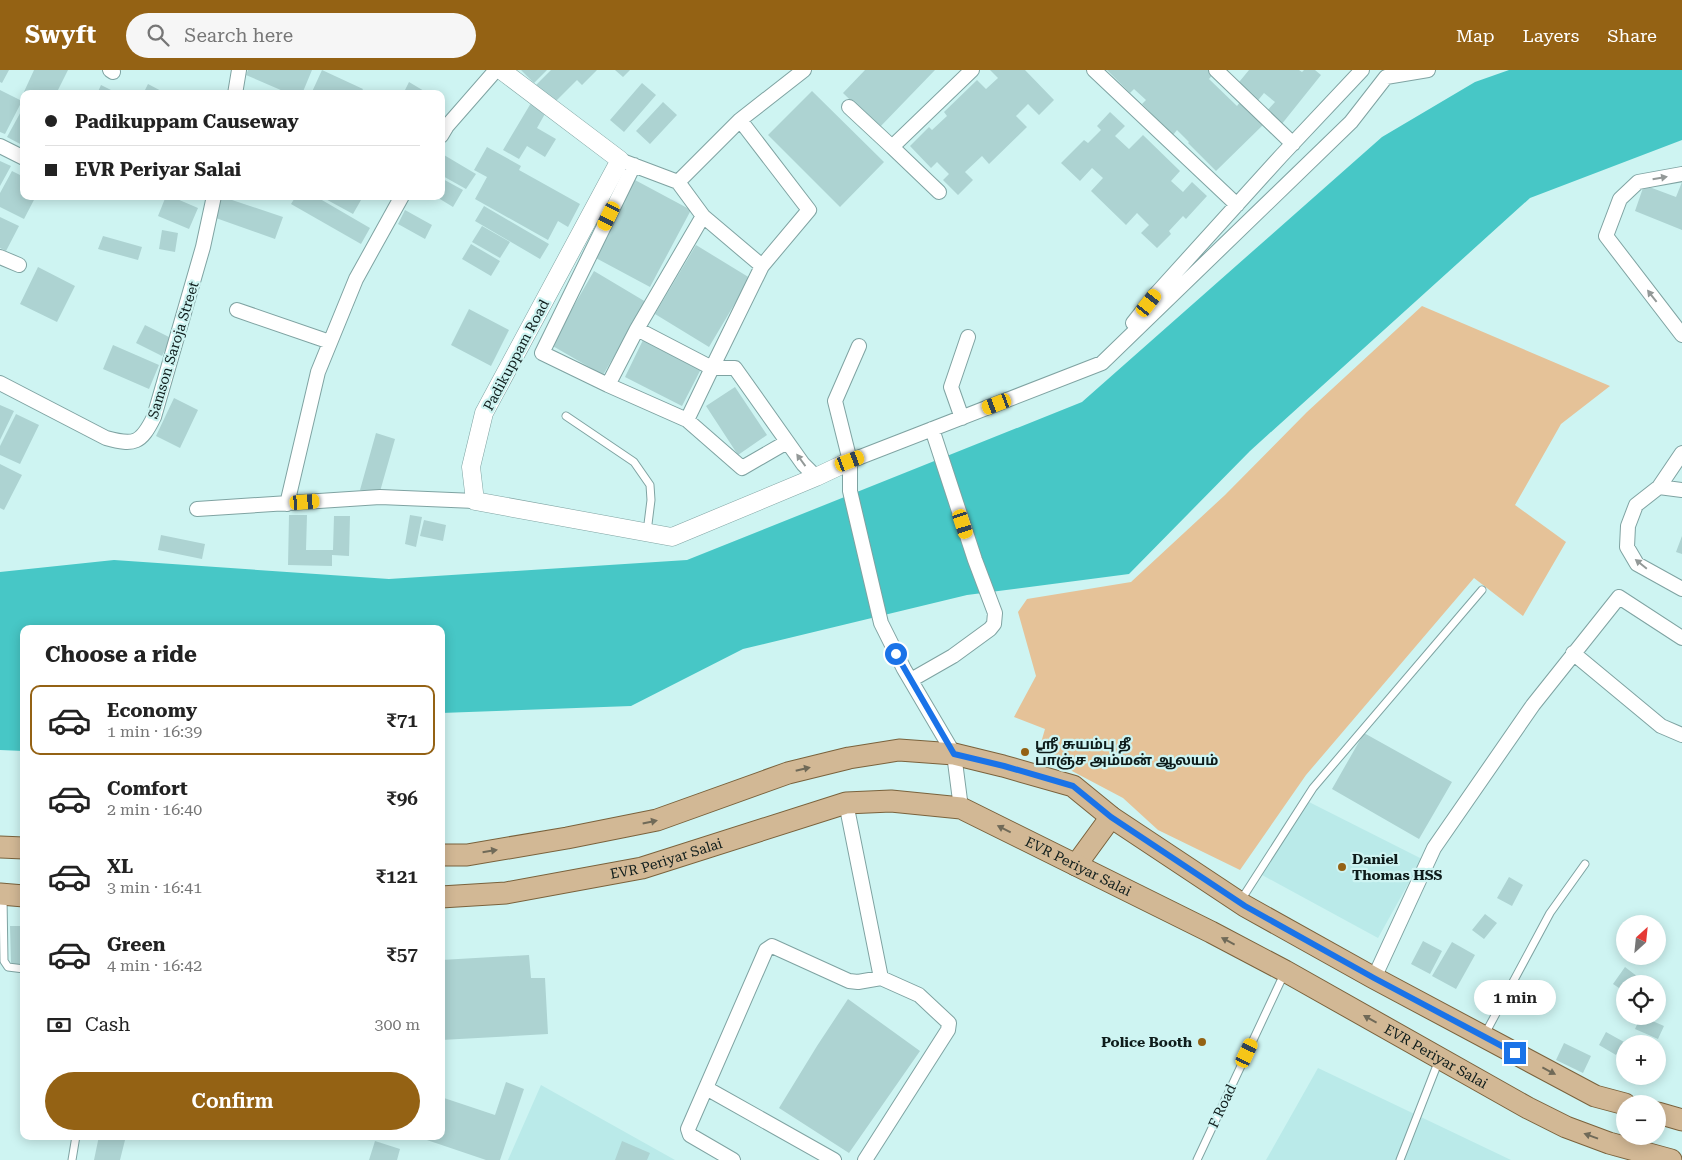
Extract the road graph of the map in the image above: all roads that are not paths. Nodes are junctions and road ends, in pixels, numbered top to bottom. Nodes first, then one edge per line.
1 (239, 70) edge
2 (496, 70) edge
3 (500, 70) edge
4 (804, 70) edge
5 (972, 70) edge
6 (1094, 70) edge
7 (1216, 70) edge
8 (1362, 70) edge
9 (1428, 70) edge
10 (235, 90) edge
11 (849, 107) dead end
12 (740, 120) junction
13 (445, 129) edge
14 (1293, 144) junction
15 (0, 146) edge
16 (892, 147) junction
17 (20, 156) edge
18 (627, 162) junction
19 (1682, 174) edge
20 (678, 182) junction
21 (939, 192) dead end
22 (213, 200) edge
23 (400, 200) edge
24 (1237, 205) junction
25 (703, 216) junction
26 (0, 257) edge
27 (19, 265) dead end
28 (762, 266) junction
29 (238, 310) dead end
30 (637, 329) junction
31 (1682, 335) edge
32 (968, 337) dead end
33 (330, 342) junction
34 (858, 346) dead end
35 (1102, 363) junction
36 (712, 368) junction
37 (0, 383) edge
38 (608, 385) junction
39 (566, 416) dead end
40 (962, 418) junction
41 (687, 420) junction
42 (932, 430) junction
43 (788, 442) junction
44 (1682, 453) edge
45 (850, 461) junction
46 (816, 478) junction
47 (1659, 487) junction
48 (1682, 490) edge
49 (475, 501) junction
50 (287, 504) junction
51 (197, 509) dead end
52 (646, 532) junction
53 (1682, 589) edge
54 (1482, 590) dead end
55 (1682, 638) edge
56 (1574, 653) junction
57 (910, 680) junction
58 (1682, 735) edge
59 (954, 754) junction
60 (846, 803) junction
61 (962, 808) junction
62 (1111, 817) junction
63 (0, 847) edge
64 (20, 848) edge
65 (445, 855) edge
66 (1584, 864) dead end
67 (1076, 865) junction
68 (9, 895) edge
69 (445, 897) edge
70 (1240, 902) junction
71 (20, 968) edge
72 (1285, 971) junction
73 (881, 978) junction
74 (1374, 978) junction
75 (1483, 1036) junction
76 (1440, 1058) junction
77 (706, 1088) junction
78 (1616, 1102) edge
79 (1666, 1115) edge
80 (1682, 1120) edge
81 (75, 1140) edge
82 (72, 1160) edge
83 (733, 1160) edge
84 (834, 1160) edge
85 (865, 1160) edge
86 (1197, 1160) edge
87 (1400, 1160) edge
88 (1671, 1160) edge

1 - 10 street
2 - 13 street
3 - 18 street
4 - 12 street
5 - 16 street
6 - 24 street
7 - 14 street
8 - 14 street
9 - 35 street
11 - 16 street
12 - 20 street
12 - 28 street
14 - 24 street
15 - 17 street
16 - 21 street
18 - 20 street
18 - 38 street
18 - 49 street, Padikuppam Road
31 -> 19 street
20 - 25 street
22 - 37 street, Samson Saroja Street
23 - 33 street
24 - 35 street
25 - 28 street
25 - 30 street
26 - 27 street
28 - 36 street
29 - 33 street
30 - 36 street
30 - 38 street
32 - 40 street
33 - 50 street
34 - 45 street
35 - 40 street
36 - 41 street
36 - 43 street
38 - 41 street
39 - 52 lane
40 - 42 street
41 - 43 street
42 - 45 street
42 - 57 street
46 -> 43 street
44 - 47 street
45 - 46 street
45 - 57 street
46 - 52 street
47 - 48 street
53 -> 47 street
49 - 50 street
49 - 52 street
50 - 51 street
54 - 70 lane
55 - 56 street
56 - 58 street
56 - 74 street
57 - 59 street
59 - 61 street
59 - 62 main road
65 -> 59 main road
60 - 61 main road, EVR Periyar Salai
60 - 69 main road, EVR Periyar Salai
60 - 73 street
67 -> 61 main road, EVR Periyar Salai
62 - 67 main road
62 - 70 main road
63 - 64 main road
66 - 75 lane
72 -> 67 main road, EVR Periyar Salai
68 - 71 lane
70 - 74 main road
76 -> 72 main road, EVR Periyar Salai
72 - 86 lane, F Road
73 - 77 street
73 - 85 street
74 - 75 main road
75 -> 78 main road
76 - 87 lane
88 -> 76 main road, EVR Periyar Salai
77 - 83 street
77 - 84 street
79 - 80 main road
81 - 82 lane

